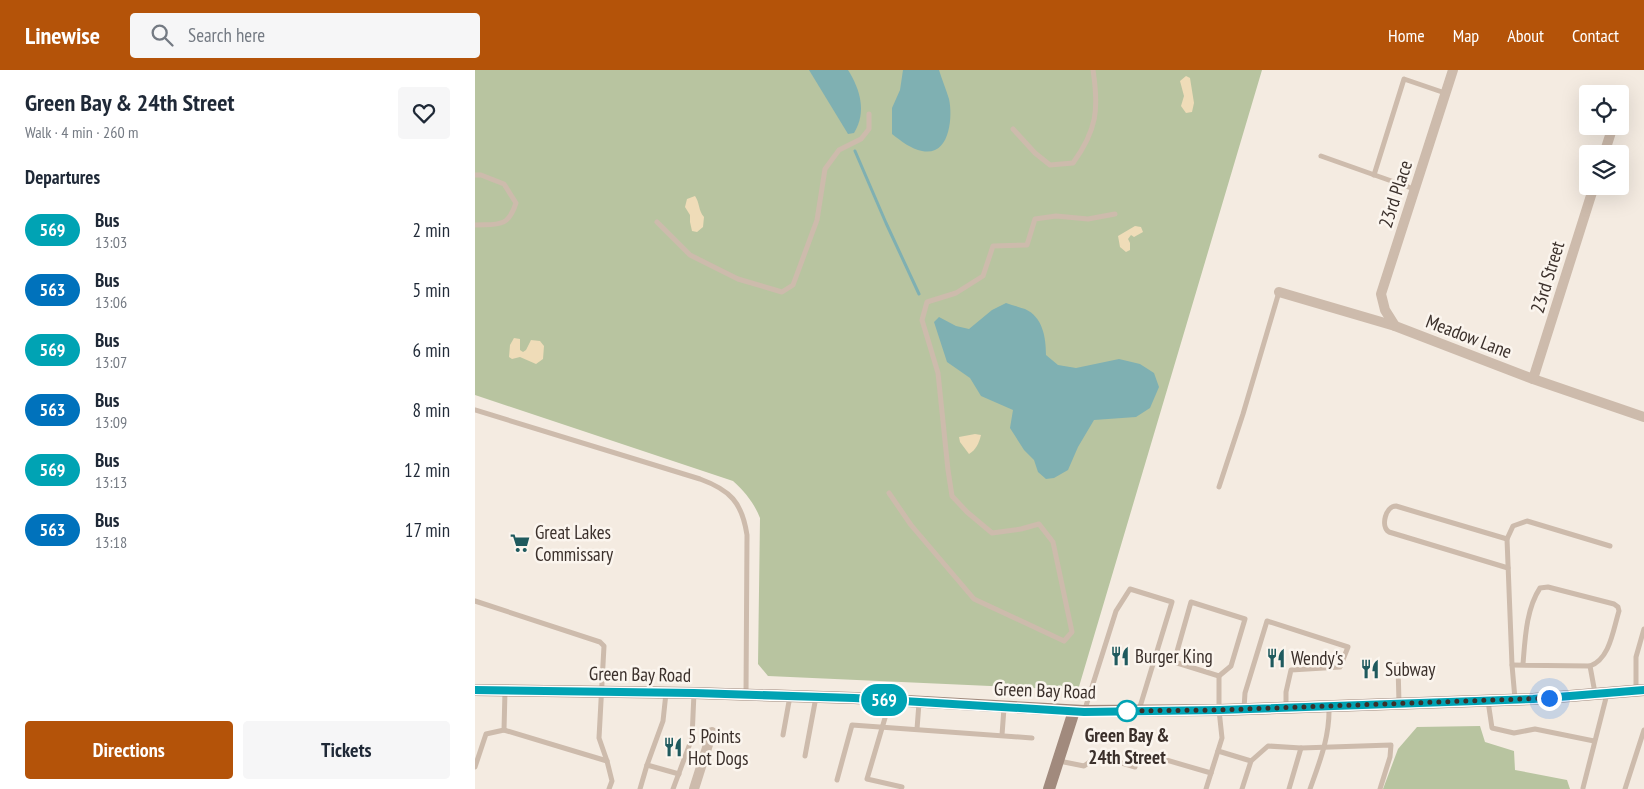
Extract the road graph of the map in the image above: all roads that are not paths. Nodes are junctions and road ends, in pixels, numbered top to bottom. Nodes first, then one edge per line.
1 (1093, 70) edge
2 (1453, 70) edge
3 (1445, 94) junction
4 (869, 114) dead end
5 (1013, 129) dead end
6 (1321, 156) dead end
7 (475, 175) edge
8 (1374, 175) junction
9 (1415, 189) junction
10 (1591, 195) edge
11 (1115, 214) dead end
12 (657, 222) dead end
13 (475, 225) edge
14 (1279, 292) joint
15 (1395, 326) junction
16 (1533, 379) junction
17 (475, 410) edge
18 (1644, 417) edge
19 (1219, 488) dead end
20 (889, 493) dead end
21 (1507, 539) junction
22 (1610, 546) dead end
23 (1509, 568) junction
24 (475, 601) edge
25 (1644, 629) edge
26 (1523, 664) junction
27 (1512, 665) junction
28 (1590, 666) junction
29 (1427, 673) dead end
30 (1219, 676) junction
31 (475, 690) edge
32 (1640, 690) edge
33 (505, 691) junction
34 (601, 692) junction
35 (666, 693) junction
36 (694, 693) junction
37 (1601, 694) junction
38 (745, 695) junction
39 (790, 696) junction
40 (816, 697) junction
41 (890, 700) junction
42 (1487, 700) junction
43 (1515, 700) junction
44 (919, 702) junction
45 (1399, 704) junction
46 (1329, 706) junction
47 (1004, 707) junction
48 (1286, 707) junction
49 (1244, 708) junction
50 (1219, 710) junction
51 (1079, 711) junction
52 (1139, 711) junction
53 (882, 727) junction
54 (504, 730) junction
55 (917, 730) junction
56 (1644, 730) edge
57 (712, 732) dead end
58 (783, 735) dead end
59 (1001, 735) junction
60 (1032, 738) dead end
61 (1594, 741) junction
62 (1642, 745) edge
63 (1325, 747) junction
64 (1301, 748) junction
65 (1218, 751) junction
66 (805, 756) dead end
67 (1156, 756) dead end
68 (607, 761) junction
69 (1058, 761) junction
70 (1251, 761) junction
71 (647, 764) junction
72 (475, 767) edge
73 (1135, 767) dead end
74 (1211, 773) junction
75 (679, 774) junction
76 (837, 780) dead end
77 (902, 787) dead end
78 (1583, 788) edge
79 (609, 789) edge
80 (640, 789) edge
81 (673, 789) edge
82 (694, 789) edge
83 (1049, 789) edge
84 (1206, 789) edge
85 (1242, 789) edge
86 (1289, 789) edge
87 (1310, 789) edge
88 (1380, 789) edge
89 (1625, 789) edge

1 - 5 lane
2 - 3 street, 23rd Place
3 - 8 lane
3 - 9 street, 23rd Place
4 - 12 lane
6 - 8 lane
7 - 13 lane
8 - 9 lane
9 - 15 street, 23rd Place
10 - 16 street, 23rd Street
11 - 20 lane
14 - 15 street, Meadow Lane
14 - 19 lane
15 - 16 street, Meadow Lane
16 - 18 street, Meadow Lane
17 - 38 lane
21 - 22 lane
21 - 23 lane
21 - 23 lane
23 - 27 lane
24 - 34 lane
25 - 32 lane
26 - 27 lane
26 - 28 lane
26 - 28 lane
27 - 43 lane
28 - 37 lane
29 - 45 lane
30 - 30 lane
30 - 50 lane
31 - 33 main road, Green Bay Road
32 - 37 main road, Green Bay Road
33 - 34 main road, Green Bay Road
33 - 54 lane
34 - 35 main road, Green Bay Road
34 - 68 lane
35 - 36 main road, Green Bay Road
35 - 71 lane
36 - 38 main road, Green Bay Road
36 - 75 lane
37 - 43 main road, Green Bay Road
37 - 61 lane
38 - 39 main road, Green Bay Road
39 - 40 main road, Green Bay Road
39 - 58 lane
40 - 41 main road, Green Bay Road
40 - 66 lane
41 - 44 main road, Green Bay Road
41 - 53 lane
42 - 43 main road, Green Bay Road
42 - 45 main road, Green Bay Road
42 - 61 lane
44 - 47 main road, Green Bay Road
44 - 55 lane
45 - 46 main road, Green Bay Road
46 - 48 main road, Green Bay Road
46 - 63 lane
47 - 51 main road, Green Bay Road
47 - 59 lane
48 - 49 main road, Green Bay Road
48 - 49 lane
49 - 50 main road, Green Bay Road
50 - 52 main road, Green Bay Road
50 - 65 lane
51 - 52 main road, Green Bay Road
51 - 52 lane
51 - 69 main road
53 - 55 lane
53 - 76 lane
53 - 77 lane
54 - 68 lane
54 - 72 lane
55 - 59 lane
56 - 62 lane
57 - 82 street
59 - 60 lane
61 - 78 lane
62 - 89 lane
63 - 64 lane
63 - 87 lane
63 - 88 lane
64 - 70 lane
64 - 86 lane
65 - 70 lane
65 - 74 lane
67 - 74 lane
68 - 79 lane
69 - 73 lane
69 - 83 main road
70 - 85 lane
71 - 75 lane
71 - 80 lane
74 - 84 lane
75 - 81 lane

